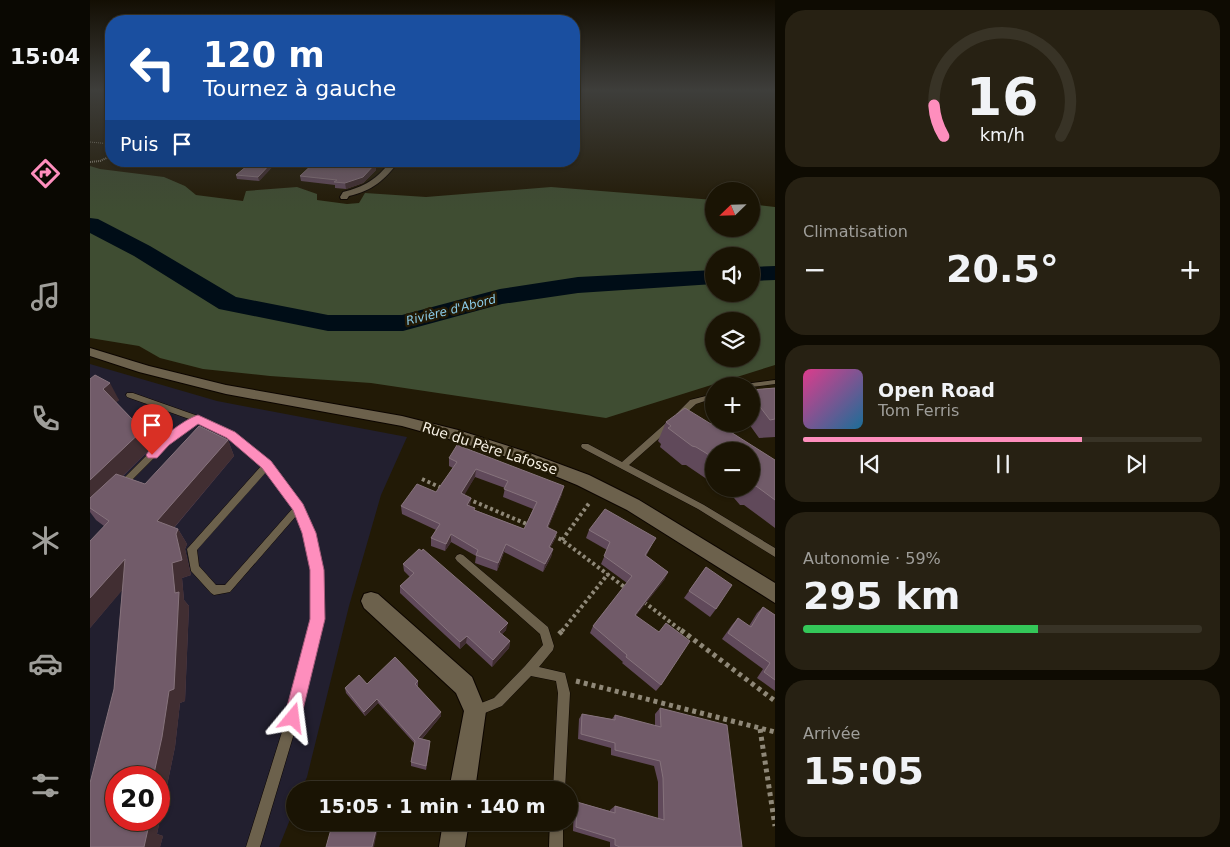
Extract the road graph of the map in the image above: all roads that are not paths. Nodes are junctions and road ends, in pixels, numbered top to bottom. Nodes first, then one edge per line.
1 (390, 167) edge
2 (344, 197) dead end
3 (90, 352) edge
4 (775, 382) edge
5 (760, 384) edge
6 (130, 396) dead end
7 (705, 399) edge
8 (683, 412) junction
9 (691, 417) edge
10 (198, 419) junction
11 (585, 446) dead end
12 (266, 465) junction
13 (623, 466) junction
14 (117, 490) edge
15 (298, 508) junction
16 (775, 553) edge
17 (460, 558) dead end
18 (775, 594) edge
19 (371, 601) dead end
20 (529, 670) junction
21 (475, 711) junction
22 (463, 781) edge
23 (559, 781) edge
24 (455, 831) edge
25 (557, 831) edge
26 (253, 847) edge
27 (452, 847) edge
28 (556, 847) edge

1 - 2 street
3 - 18 street, Rue du Père Lafosse
4 - 5 lane
6 - 10 lane
7 - 8 lane
8 - 9 lane
8 - 13 lane
10 - 12 lane
10 - 14 lane
11 - 13 lane
12 - 15 lane
12 - 15 lane
13 - 16 lane
15 - 26 lane
17 - 20 lane
19 - 21 street
20 - 21 lane
20 - 23 lane
21 - 22 street
24 - 27 street
25 - 28 lane

